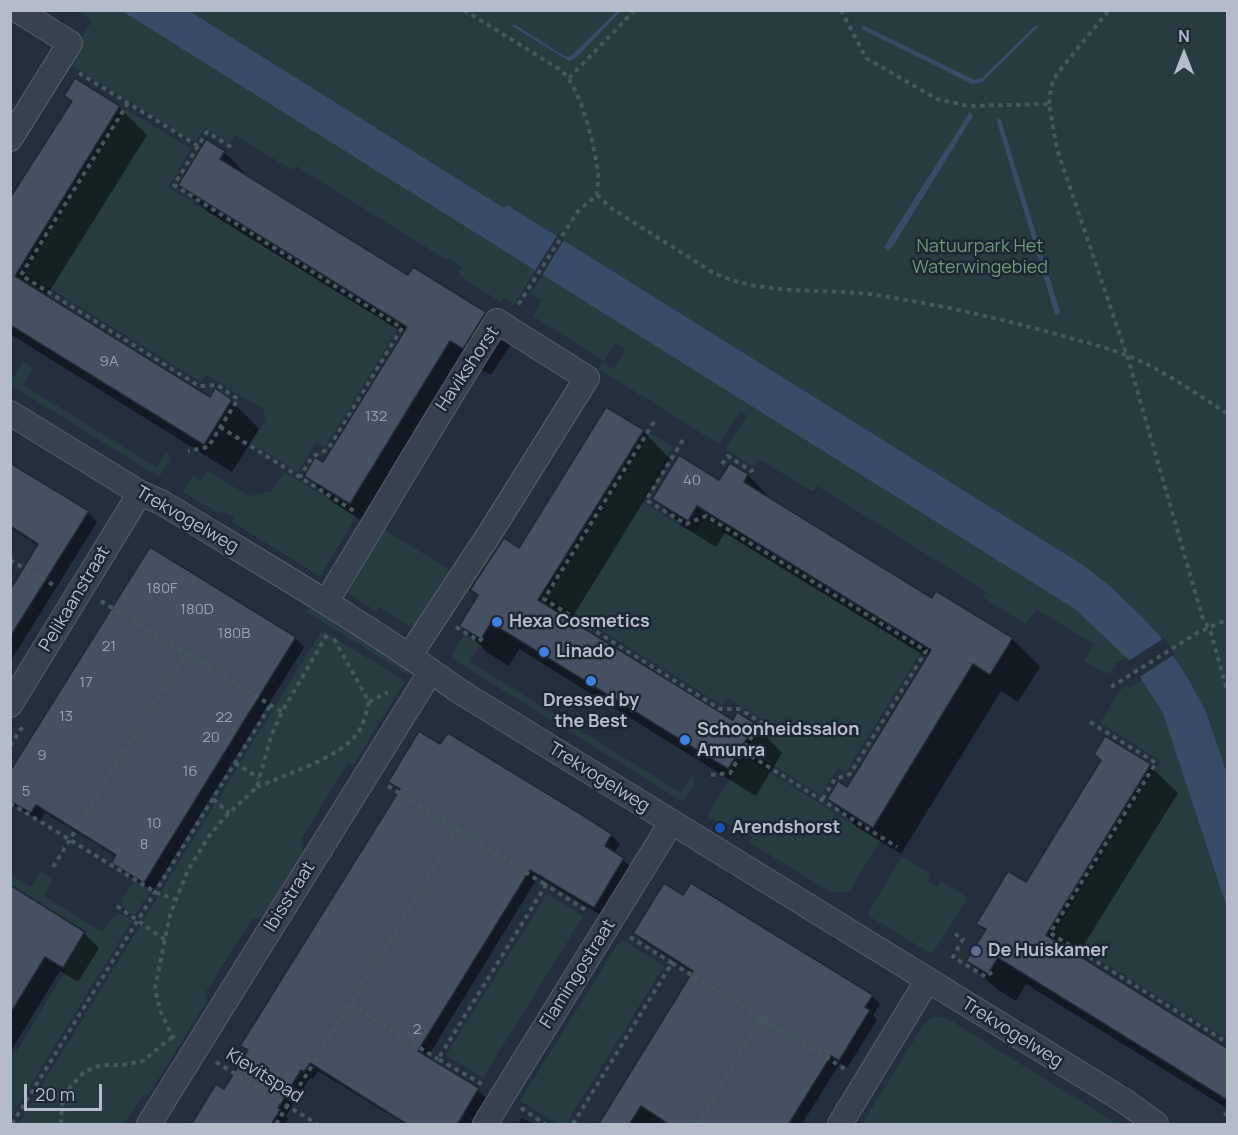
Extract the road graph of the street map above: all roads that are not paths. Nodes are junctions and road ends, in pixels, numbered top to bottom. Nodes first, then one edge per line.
1 (17, 10) edge
2 (10, 139) edge
3 (10, 413) edge
4 (140, 493) junction
5 (326, 602) junction
6 (410, 655) junction
7 (427, 677) junction
8 (10, 705) edge
9 (671, 823) junction
10 (927, 981) junction
11 (149, 1125) edge
12 (485, 1125) edge
13 (840, 1125) edge
14 (1155, 1125) edge

1 - 2 street
3 - 4 street, Trekvogelweg
4 - 5 street, Trekvogelweg
4 - 8 street, Pelikaanstraat
5 - 6 street, Trekvogelweg
5 - 6 street, Havikshorst
6 - 7 street, Trekvogelweg
7 - 9 street, Trekvogelweg
7 - 11 street, Ibisstraat
9 - 10 street, Trekvogelweg
9 - 12 street, Flamingostraat
10 - 13 street
10 - 14 street, Trekvogelweg

